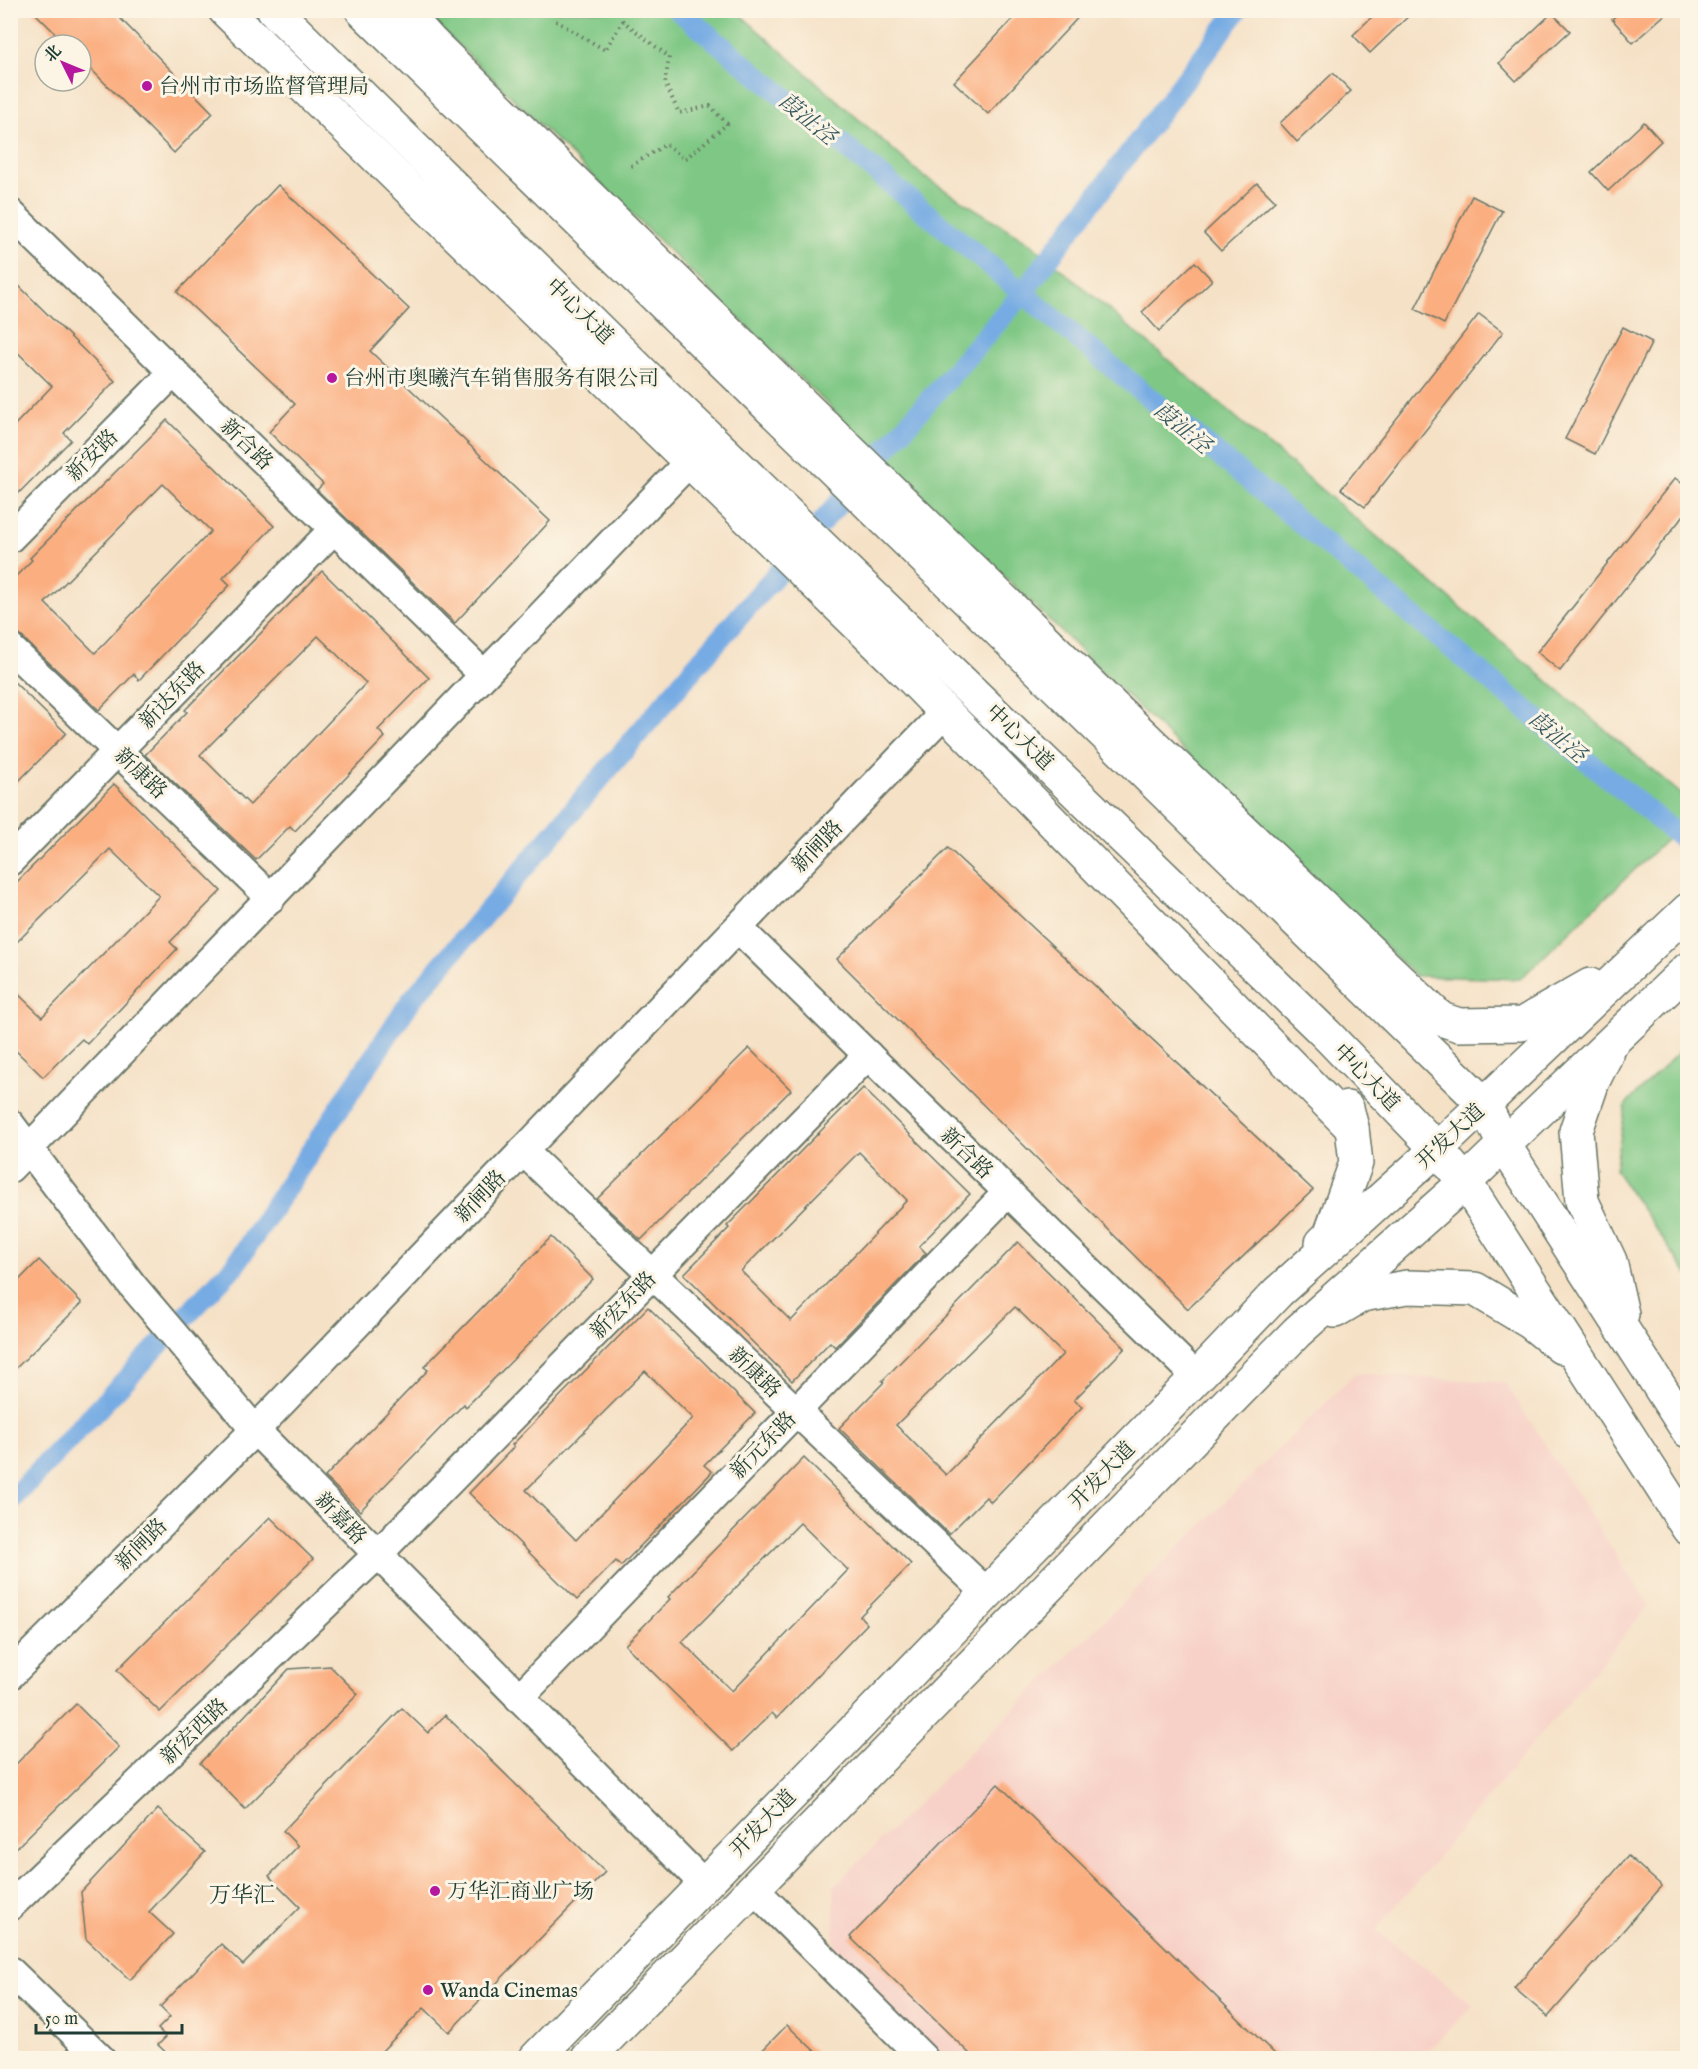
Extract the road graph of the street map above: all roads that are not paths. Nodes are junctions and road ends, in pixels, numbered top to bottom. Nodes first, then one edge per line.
1 (225, 10) edge
2 (274, 10) edge
3 (382, 17) edge
4 (345, 81) junction
5 (346, 130) junction
6 (15, 225) edge
7 (684, 288) junction
8 (697, 337) junction
9 (174, 372) junction
10 (597, 372) junction
11 (671, 401) junction
12 (689, 462) junction
13 (848, 466) junction
14 (902, 519) junction
15 (334, 529) junction
16 (10, 538) edge
17 (10, 648) edge
18 (484, 675) junction
19 (945, 712) junction
20 (118, 751) junction
21 (1133, 762) junction
22 (1066, 782) junction
23 (1197, 786) junction
24 (10, 861) edge
25 (1100, 871) junction
26 (271, 898) junction
27 (1688, 910) edge
28 (738, 928) junction
29 (1642, 952) junction
30 (1688, 969) edge
31 (1360, 984) junction
32 (1441, 1019) junction
33 (1326, 1034) junction
34 (1612, 1041) junction
35 (868, 1055) junction
36 (1484, 1104) junction
37 (10, 1124) edge
38 (1352, 1128) junction
39 (1504, 1145) junction
40 (1437, 1149) junction
41 (523, 1151) junction
42 (20, 1159) edge
43 (1465, 1182) junction
44 (1008, 1192) junction
45 (653, 1275) junction
46 (1278, 1292) junction
47 (1297, 1332) junction
48 (1627, 1336) junction
49 (1583, 1365) junction
50 (1197, 1377) junction
51 (796, 1411) junction
52 (255, 1430) junction
53 (1688, 1431) edge
54 (1688, 1528) edge
55 (377, 1556) junction
56 (987, 1593) junction
57 (10, 1675) edge
58 (519, 1698) junction
59 (704, 1884) junction
60 (754, 1889) junction
61 (10, 1906) edge
62 (10, 1971) edge
63 (100, 2058) edge
64 (536, 2058) edge
65 (588, 2058) edge
66 (923, 2058) edge

1 - 5 main road
2 - 4 main road, 中心大道
3 - 7 main road
3 - 8 main road
4 - 5 main road
4 - 11 main road, 中心大道
5 - 10 main road
6 - 9 street, 新合路
7 - 8 main road
7 - 13 main road
8 - 13 main road
9 - 15 street, 新合路
9 - 16 street, 新安路
10 - 11 main road
10 - 12 main road
11 - 22 main road, 中心大道
12 - 18 street
12 - 19 main road
13 - 14 main road
14 - 21 main road
14 - 23 main road
15 - 18 street, 新合路
15 - 20 street, 新达东路
17 - 20 street, 新康路
18 - 26 street
19 - 25 main road
19 - 28 street, 新闸路
20 - 24 street, 新达东路
20 - 26 street, 新康路
21 - 23 main road
21 - 31 main road
22 - 25 main road
22 - 33 main road, 中心大道
23 - 32 main road
25 - 38 main road
26 - 42 street
27 - 29 main road, 开发大道
28 - 35 street, 新合路
28 - 41 street, 新闸路
29 - 32 main road
29 - 36 main road, 开发大道
30 - 34 main road, 开发大道
31 - 32 main road
31 - 36 main road
33 - 38 main road
33 - 40 main road, 中心大道
34 - 39 main road, 开发大道
34 - 48 main road
35 - 44 street, 新合路
35 - 45 street, 新宏东路
36 - 39 main road
36 - 40 main road, 开发大道
37 - 42 street, 新嘉路
38 - 46 main road
39 - 43 main road, 开发大道
39 - 48 main road
40 - 43 main road, 中心大道
40 - 46 main road, 开发大道
41 - 45 street, 新康路
41 - 52 street, 新闸路
42 - 52 street, 新嘉路
43 - 47 main road, 开发大道
43 - 49 main road, 中心大道
44 - 50 street, 新合路
44 - 51 street, 新元东路
45 - 51 street, 新康路
45 - 55 street, 新宏东路
46 - 50 main road, 开发大道
47 - 49 main road
47 - 60 main road, 开发大道
48 - 53 main road
49 - 54 main road, 中心大道
50 - 56 main road, 开发大道
51 - 56 street, 新康路
51 - 58 street, 新元东路
52 - 55 street, 新嘉路
52 - 57 street, 新闸路
55 - 58 street, 新嘉路
55 - 61 street, 新宏西路
56 - 59 main road, 开发大道
58 - 59 street, 新嘉路
59 - 64 main road, 开发大道
60 - 65 main road, 开发大道
60 - 66 street
62 - 63 street

